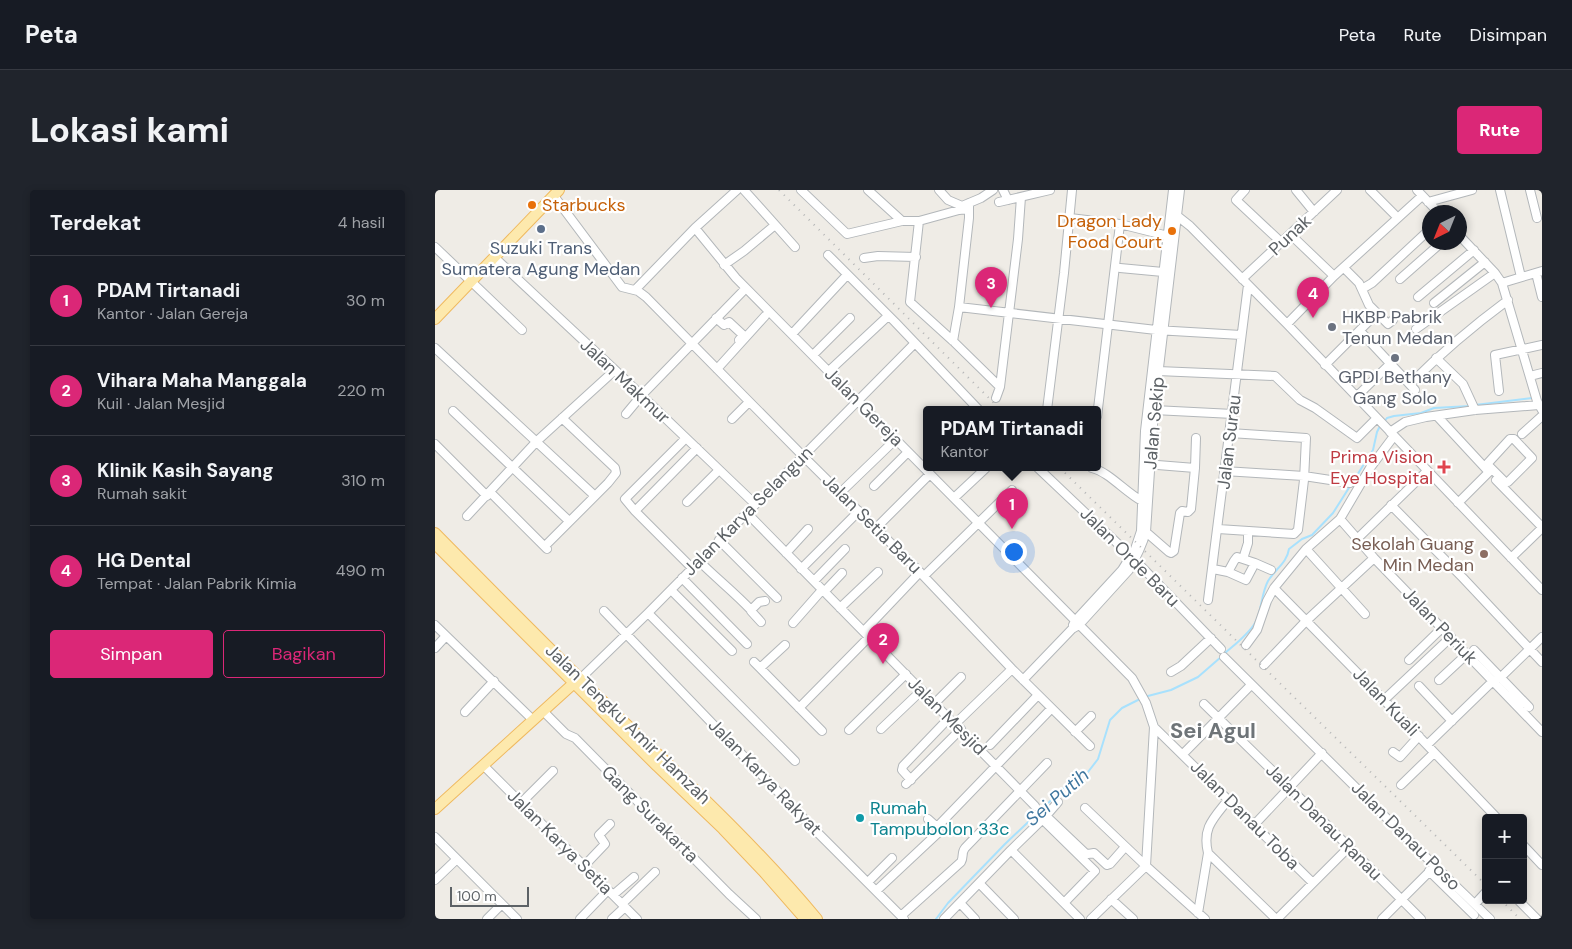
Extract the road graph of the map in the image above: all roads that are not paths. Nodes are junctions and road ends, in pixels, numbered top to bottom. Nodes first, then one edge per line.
1 (737, 190) edge
2 (744, 190) edge
3 (801, 190) edge
4 (868, 190) edge
5 (939, 190) edge
6 (993, 190) edge
7 (1003, 190) edge
8 (1051, 190) edge
9 (1072, 190) edge
10 (1173, 190) edge
11 (1180, 190) edge
12 (1245, 190) edge
13 (1296, 190) edge
14 (1337, 190) edge
15 (1370, 190) edge
16 (1471, 190) edge
17 (1500, 190) edge
18 (1530, 190) edge
19 (556, 193) edge
20 (1420, 193) edge
21 (1021, 197) junction
22 (1008, 200) junction
23 (999, 202) dead end
24 (1428, 202) junction
25 (1431, 205) edge
26 (969, 206) junction
27 (1174, 212) junction
28 (1314, 212) junction
29 (1070, 218) junction
30 (1398, 218) junction
31 (1537, 218) dead end
32 (902, 221) junction
33 (919, 221) junction
34 (1120, 224) junction
35 (775, 225) junction
36 (695, 228) junction
37 (1290, 234) junction
38 (1168, 236) junction
39 (1422, 236) edge
40 (1281, 243) junction
41 (1467, 243) edge
42 (795, 247) dead end
43 (1432, 250) edge
44 (1474, 250) junction
45 (436, 251) edge
46 (828, 255) dead end
47 (916, 257) junction
48 (494, 258) junction
49 (864, 258) dead end
50 (1485, 262) junction
51 (724, 265) junction
52 (1120, 268) dead end
53 (1343, 268) junction
54 (1163, 272) junction
55 (1539, 272) edge
56 (1495, 273) junction
57 (847, 275) junction
58 (1334, 276) junction
59 (1521, 277) junction
60 (1399, 278) dead end
61 (472, 281) junction
62 (1245, 282) junction
63 (1502, 283) junction
64 (746, 288) junction
65 (635, 290) junction
66 (1362, 290) junction
67 (1418, 297) dead end
68 (1542, 297) edge
69 (1508, 300) junction
70 (1434, 303) dead end
71 (959, 307) junction
72 (1009, 313) junction
73 (1377, 313) junction
74 (765, 316) dead end
75 (888, 316) junction
76 (716, 318) junction
77 (850, 318) dead end
78 (435, 319) edge
79 (1058, 319) junction
80 (1393, 320) dead end
81 (1109, 324) junction
82 (1287, 324) junction
83 (1416, 329) dead end
84 (523, 330) dead end
85 (1159, 330) junction
86 (1360, 331) junction
87 (792, 334) junction
88 (1241, 335) junction
89 (953, 341) junction
90 (692, 343) junction
91 (740, 343) junction
92 (915, 343) junction
93 (1542, 345) edge
94 (435, 348) edge
95 (1523, 350) junction
96 (813, 355) junction
97 (1435, 358) junction
98 (1391, 363) junction
99 (1325, 365) junction
100 (717, 369) junction
101 (615, 370) junction
102 (829, 371) junction
103 (1158, 371) junction
104 (1542, 373) edge
105 (1237, 374) junction
106 (1530, 376) junction
107 (1000, 387) junction
108 (1499, 391) dead end
109 (641, 396) junction
110 (1356, 397) junction
111 (996, 398) dead end
112 (1538, 400) edge
113 (858, 401) junction
114 (749, 402) junction
115 (975, 406) edge
116 (1047, 406) edge
117 (1098, 406) edge
118 (1474, 406) junction
119 (1154, 410) junction
120 (453, 411) dead end
121 (626, 414) dead end
122 (1233, 414) junction
123 (1437, 416) junction
124 (1542, 416) edge
125 (562, 418) junction
126 (732, 419) dead end
127 (1379, 420) junction
128 (1390, 432) junction
129 (1231, 433) junction
130 (1522, 434) dead end
131 (685, 438) junction
132 (1196, 438) dead end
133 (896, 439) junction
134 (537, 441) junction
135 (435, 444) edge
136 (697, 448) junction
137 (908, 452) junction
138 (803, 456) junction
139 (1146, 464) junction
140 (513, 467) junction
141 (923, 467) edge
142 (1195, 468) junction
143 (719, 470) junction
144 (1490, 470) junction
145 (927, 471) edge
146 (983, 471) edge
147 (1041, 471) edge
148 (1100, 471) edge
149 (1224, 471) junction
150 (1427, 471) junction
151 (930, 474) junction
152 (1304, 476) junction
153 (1350, 483) dead end
154 (874, 486) dead end
155 (1012, 490) dead end
156 (840, 493) junction
157 (489, 494) junction
158 (595, 496) junction
159 (954, 498) junction
160 (1142, 501) junction
161 (687, 502) dead end
162 (1458, 503) junction
163 (755, 504) junction
164 (1391, 505) junction
165 (859, 511) junction
166 (635, 512) junction
167 (747, 513) junction
168 (467, 516) dead end
169 (1340, 519) junction
170 (569, 521) junction
171 (978, 522) junction
172 (808, 528) dead end
173 (876, 528) junction
174 (1542, 528) edge
175 (1218, 529) junction
176 (1248, 531) junction
177 (1144, 532) junction
178 (435, 533) edge
179 (1357, 539) junction
180 (719, 540) junction
181 (435, 544) edge
182 (845, 549) dead end
183 (1306, 549) junction
184 (786, 553) junction
185 (1133, 558) junction
186 (1374, 558) junction
187 (1511, 558) junction
188 (1243, 559) junction
189 (699, 561) junction
190 (1255, 563) junction
191 (692, 568) junction
192 (801, 569) junction
193 (1213, 569) junction
194 (466, 570) junction
195 (1271, 570) dead end
196 (878, 572) dead end
197 (1229, 572) junction
198 (842, 573) dead end
199 (922, 574) junction
200 (681, 578) junction
201 (814, 581) junction
202 (1274, 588) junction
203 (1341, 588) junction
204 (671, 590) junction
205 (1542, 590) edge
206 (823, 591) junction
207 (777, 598) dead end
208 (765, 600) dead end
209 (1208, 600) dead end
210 (840, 608) junction
211 (751, 610) junction
212 (604, 611) dead end
213 (648, 613) junction
214 (1365, 614) dead end
215 (1306, 620) junction
216 (761, 622) dead end
217 (793, 623) dead end
218 (435, 625) edge
219 (1075, 625) junction
220 (1442, 628) junction
221 (867, 634) junction
222 (626, 635) junction
223 (446, 636) junction
224 (1451, 637) junction
225 (1542, 637) edge
226 (1211, 638) junction
227 (747, 644) dead end
228 (785, 644) dead end
229 (1246, 645) dead end
230 (435, 648) edge
231 (1221, 649) dead end
232 (1530, 650) junction
233 (732, 651) dead end
234 (1471, 652) junction
235 (1224, 657) dead end
236 (1409, 660) dead end
237 (754, 662) dead end
238 (1542, 662) edge
239 (1264, 665) dead end
240 (760, 668) junction
241 (1012, 669) junction
242 (1171, 672) dead end
243 (906, 674) junction
244 (961, 677) dead end
245 (1497, 679) junction
246 (1023, 680) junction
247 (1439, 680) dead end
248 (577, 681) junction
249 (494, 682) junction
250 (1251, 685) junction
251 (1419, 686) dead end
252 (922, 690) junction
253 (1038, 695) junction
254 (1385, 700) junction
255 (935, 703) junction
256 (1204, 704) dead end
257 (1529, 707) dead end
258 (799, 708) junction
259 (543, 711) junction
260 (465, 712) dead end
261 (1049, 712) dead end
262 (1091, 716) dead end
263 (949, 718) junction
264 (1219, 718) junction
265 (533, 720) junction
266 (1452, 721) junction
267 (958, 727) junction
268 (1154, 727) junction
269 (881, 729) dead end
270 (849, 730) dead end
271 (821, 731) dead end
272 (1075, 732) junction
273 (1542, 732) edge
274 (1419, 736) junction
275 (990, 745) dead end
276 (1427, 745) junction
277 (1090, 746) dead end
278 (1393, 752) dead end
279 (1434, 753) junction
280 (1183, 754) junction
281 (1322, 754) junction
282 (795, 761) dead end
283 (1047, 763) dead end
284 (483, 765) junction
285 (997, 766) junction
286 (553, 771) dead end
287 (1401, 785) dead end
288 (1290, 788) junction
289 (1021, 790) junction
290 (1228, 800) junction
291 (1058, 802) dead end
292 (521, 803) junction
293 (1035, 806) dead end
294 (1085, 808) dead end
295 (435, 809) edge
296 (1493, 814) edge
297 (1044, 818) junction
298 (929, 819) dead end
299 (610, 824) dead end
300 (1254, 825) junction
301 (726, 826) junction
302 (938, 829) junction
303 (435, 837) edge
304 (1125, 847) junction
305 (1349, 847) junction
306 (1527, 849) edge
307 (1011, 850) junction
308 (1209, 853) junction
309 (891, 858) dead end
310 (457, 859) junction
311 (1542, 865) edge
312 (584, 866) junction
313 (1145, 866) junction
314 (1432, 869) junction
315 (655, 872) dead end
316 (634, 877) dead end
317 (435, 880) edge
318 (868, 882) junction
319 (1313, 883) junction
320 (979, 884) junction
321 (876, 890) junction
322 (611, 893) junction
323 (1482, 896) edge
324 (1111, 899) junction
325 (1401, 899) junction
326 (960, 903) junction
327 (502, 904) junction
328 (1064, 904) junction
329 (1475, 904) junction
330 (1521, 904) edge
331 (623, 906) junction
332 (1198, 913) junction
333 (1474, 914) dead end
334 (902, 918) edge
335 (487, 919) edge
336 (517, 919) edge
337 (580, 919) edge
338 (612, 919) edge
339 (637, 919) edge
340 (756, 919) edge
341 (805, 919) edge
342 (817, 919) edge
343 (944, 919) edge
344 (975, 919) edge
345 (1014, 919) edge
346 (1080, 919) edge
347 (1091, 919) edge
348 (1133, 919) edge
349 (1205, 919) edge
350 (1277, 919) edge
351 (1382, 919) edge
352 (1421, 919) edge
353 (1490, 919) edge
354 (1537, 919) edge

1 - 36 street
2 - 35 street
3 - 32 street
4 - 32 street
5 - 26 street
6 - 26 street
7 - 22 street
8 - 21 street
9 - 29 street
10 - 27 street, Jalan Sekip
11 - 27 street, Jalan Sekip
12 - 40 street
13 - 28 street
14 - 28 street, Punak
15 - 30 street
16 - 24 street
17 - 59 street
18 - 31 street
19 - 48 main road
19 - 65 street, Jalan Setia Baru
20 - 24 street
20 - 30 street
21 - 22 street
21 - 72 street
22 - 23 street
24 - 25 street
26 - 33 street
26 - 71 street
27 - 38 street, Jalan Sekip
27 - 62 street
27 - 85 street, Jalan Sekip
28 - 37 street, Punak
29 - 34 street
29 - 79 street
30 - 53 street
32 - 33 street
33 - 47 street
34 - 38 street
34 - 81 street
35 - 42 street
35 - 51 street
36 - 51 street, Jalan Gereja
36 - 65 street
37 - 40 street, Punak
37 - 58 street
38 - 54 street, Jalan Sekip
39 - 66 street
40 - 62 street, Punak
41 - 44 street
43 - 60 street
44 - 50 street
44 - 67 street
45 - 61 street
46 - 57 street
47 - 49 street
47 - 89 street
48 - 61 main road
48 - 101 street, Jalan Makmur
50 - 56 street
50 - 70 street
51 - 64 street, Jalan Gereja
52 - 54 street
53 - 58 street
53 - 66 street
54 - 85 street, Jalan Sekip
55 - 59 street
55 - 68 street
56 - 63 street
56 - 83 street
57 - 75 street
57 - 87 street
58 - 82 street
59 - 63 street
61 - 78 main road
61 - 84 street
62 - 82 street
62 - 88 street, Jalan Surau
63 - 69 street
64 - 76 street
64 - 87 street, Jalan Gereja
65 - 90 street, Jalan Setia Baru
66 - 73 street
69 - 95 street
69 - 97 street
71 - 72 street
71 - 89 street
72 - 79 street
72 - 107 street
73 - 80 street
73 - 86 street
74 - 91 street
75 - 92 street
75 - 102 street
76 - 90 street
76 - 91 street
77 - 96 street
79 - 81 street
79 - 116 street
81 - 85 street
81 - 117 street
82 - 99 street
85 - 88 street
85 - 103 street, Jalan Sekip
85 - 139 street, Jalan Sekip
86 - 98 street
86 - 99 street
87 - 96 street, Jalan Gereja
88 - 105 street, Jalan Surau
89 - 107 street
90 - 100 street, Jalan Setia Baru
90 - 109 street
91 - 100 street
92 - 113 street, Jalan Karya Selangun
92 - 115 street
93 - 95 street
94 - 134 street
95 - 106 street
95 - 108 street
96 - 102 street, Jalan Gereja
97 - 98 street
97 - 118 street
98 - 110 street
99 - 110 street
100 - 114 street, Jalan Setia Baru
101 - 109 street, Jalan Makmur
101 - 125 street
102 - 113 street, Jalan Gereja
103 - 105 street
103 - 119 street, Jalan Sekip
104 - 106 street
105 - 122 street, Jalan Surau
105 - 127 street
106 - 112 street
107 - 111 street
109 - 121 street
109 - 131 street, Jalan Makmur
110 - 127 street
112 - 118 street
113 - 133 street, Jalan Gereja
113 - 138 street, Jalan Karya Selangun
114 - 126 street
114 - 138 street, Jalan Setia Baru
118 - 123 street
119 - 122 street
119 - 139 street, Jalan Sekip
120 - 140 street
122 - 129 street, Jalan Surau
123 - 128 street
123 - 144 street
124 - 130 street
125 - 134 street
125 - 158 street
127 - 128 street
128 - 150 street
128 - 169 street
129 - 149 street, Jalan Surau
129 - 152 street
131 - 136 street, Jalan Makmur
131 - 166 street
132 - 142 street
133 - 137 street, Jalan Gereja
133 - 156 street
134 - 140 street
134 - 158 street
135 - 157 street
136 - 143 street, Jalan Makmur
136 - 166 street
137 - 141 street, Jalan Gereja
137 - 154 street
138 - 156 street, Jalan Setia Baru
138 - 163 street, Jalan Karya Selangun
139 - 142 street
139 - 160 street, Jalan Sekip
139 - 177 street, Jalan Sekip
140 - 157 street
140 - 170 street
142 - 177 street
143 - 161 street
143 - 163 street, Jalan Makmur
144 - 144 street
144 - 162 street
144 - 174 street
145 - 151 street, Jalan Gereja
146 - 159 street
147 - 185 street, Jalan Orde Baru
148 - 160 street
149 - 152 street
149 - 175 street, Jalan Surau
150 - 162 street
150 - 164 street
151 - 159 street, Jalan Gereja
151 - 173 street
152 - 153 street
152 - 176 street
155 - 171 street
156 - 165 street, Jalan Setia Baru
157 - 168 street
157 - 170 street
158 - 170 street
159 - 171 street, Jalan Gereja
160 - 177 street, Jalan Sekip
162 - 187 street
163 - 167 street, Jalan Karya Selangun
164 - 179 street
164 - 232 street
165 - 173 street, Jalan Setia Baru
165 - 192 street
166 - 191 street
167 - 180 street, Jalan Karya Selangun
167 - 184 street, Jalan Mesjid
169 - 179 street, Jalan Periuk
169 - 183 street
171 - 199 street
171 - 219 street, Jalan Gereja
172 - 184 street
173 - 199 street, Jalan Setia Baru
174 - 187 street
175 - 176 street
175 - 193 street, Jalan Surau
176 - 188 street
177 - 185 street, Jalan Sekip
178 - 194 main road, Jalan Tengku Amir Hamzah
179 - 186 street, Jalan Periuk
180 - 189 street, Jalan Karya Selangun
180 - 207 street
181 - 194 main road, Jalan Tengku Amir Hamzah
182 - 201 street
183 - 202 street
183 - 203 street
184 - 192 street, Jalan Mesjid
185 - 219 street, Jalan Sekip
185 - 226 street, Jalan Orde Baru
186 - 203 street
186 - 220 street, Jalan Periuk
187 - 205 street
188 - 190 street
188 - 197 street
189 - 191 street, Jalan Karya Selangun
189 - 211 street
190 - 195 street
190 - 197 street
191 - 200 street, Jalan Karya Selangun
192 - 201 street, Jalan Mesjid
193 - 197 street
193 - 209 street, Jalan Surau
194 - 248 main road, Jalan Tengku Amir Hamzah
196 - 210 street
198 - 206 street
199 - 221 street
199 - 241 street, Jalan Setia Baru
200 - 204 street, Jalan Karya Selangun
200 - 227 street
201 - 206 street, Jalan Mesjid
202 - 215 street, Jalan Kuali
202 - 229 street
203 - 214 street
203 - 215 street
204 - 213 street, Jalan Karya Selangun
204 - 233 street
206 - 210 street, Jalan Mesjid
206 - 217 street
208 - 211 street
210 - 221 street, Jalan Mesjid
211 - 216 street
212 - 222 street, Jalan Karya Rakyat
213 - 222 street, Jalan Karya Selangun
213 - 282 street
215 - 239 street
215 - 254 street, Jalan Kuali
218 - 223 street
219 - 246 street, Jalan Sekip
219 - 268 street, Jalan Gereja
220 - 224 street, Jalan Periuk
220 - 236 street
221 - 243 street, Jalan Mesjid
221 - 258 street
222 - 248 street, Jalan Karya Selangun
222 - 318 street, Jalan Karya Rakyat
223 - 230 street
223 - 249 street
224 - 234 street, Jalan Periuk
224 - 254 street
225 - 232 street
226 - 231 street, Jalan Orde Baru
226 - 242 street
228 - 240 street
232 - 238 street
232 - 245 street
234 - 245 street, Jalan Periuk
234 - 247 street
235 - 250 street, Jalan Danau Poso
237 - 240 street
240 - 258 street
241 - 246 street, Jalan Setia Baru
241 - 267 street
243 - 252 street, Jalan Mesjid
243 - 270 street
244 - 255 street
245 - 257 street
245 - 266 street
245 - 273 street, Jalan Periuk
246 - 253 street, Jalan Setia Baru
248 - 259 main road
248 - 301 main road, Jalan Tengku Amir Hamzah
249 - 260 street
249 - 265 street
250 - 264 street
250 - 281 street, Jalan Danau Poso
251 - 266 street
252 - 255 street, Jalan Mesjid
252 - 269 street
253 - 272 street, Jalan Setia Baru
253 - 275 street
254 - 274 street, Jalan Kuali
255 - 263 street, Jalan Mesjid
256 - 264 street, Jalan Danau Ranau
258 - 271 street
259 - 265 main road
259 - 340 street, Gang Surakarta
261 - 285 street
262 - 272 street
263 - 267 street, Jalan Mesjid
263 - 267 street
264 - 280 street
264 - 288 street, Jalan Danau Ranau
265 - 284 main road
266 - 276 street
267 - 285 street, Jalan Mesjid
268 - 280 street, Jalan Danau Toba
268 - 313 street
272 - 277 street, Jalan Setia Baru
274 - 276 street, Jalan Kuali
274 - 278 street
276 - 279 street, Jalan Kuali
279 - 287 street
279 - 296 street, Jalan Kuali
280 - 290 street, Jalan Danau Toba
281 - 288 street
281 - 314 street, Jalan Danau Poso
283 - 289 street
284 - 292 street, Jalan Karya Setia
284 - 295 main road
285 - 289 street, Jalan Mesjid
285 - 302 street
286 - 292 street
288 - 300 street
288 - 305 street, Jalan Danau Ranau
289 - 293 street, Jalan Mesjid
289 - 334 street
290 - 300 street, Jalan Danau Toba
290 - 308 street
291 - 297 street
292 - 312 street, Jalan Karya Setia
294 - 304 street
297 - 304 street
297 - 307 street
297 - 328 street
298 - 302 street
299 - 312 street
300 - 319 street, Jalan Danau Toba
301 - 341 main road, Jalan Tengku Amir Hamzah
301 - 342 main road, Jalan Tengku Amir Hamzah
302 - 321 street
303 - 310 street
304 - 313 street
305 - 319 street
305 - 325 street, Jalan Danau Ranau
306 - 311 street
307 - 320 street
307 - 328 street
308 - 332 street
308 - 350 street
309 - 318 street
310 - 317 street
310 - 327 street
312 - 322 street, Jalan Karya Setia
313 - 324 street
313 - 332 street
314 - 325 street
314 - 329 street, Jalan Danau Poso
314 - 333 street
315 - 331 street
316 - 322 street
318 - 321 street, Jalan Karya Rakyat
319 - 350 street
320 - 326 street
320 - 345 street
321 - 334 street, Jalan Karya Rakyat
322 - 331 street, Jalan Karya Setia
322 - 337 street
323 - 329 street
324 - 347 street
324 - 348 street
325 - 351 street
325 - 352 street, Jalan Danau Ranau
326 - 343 street
326 - 344 street
327 - 335 street
327 - 336 street
328 - 346 street
329 - 353 street, Jalan Danau Poso
330 - 354 street
331 - 338 street
331 - 339 street, Jalan Karya Setia
332 - 349 street

